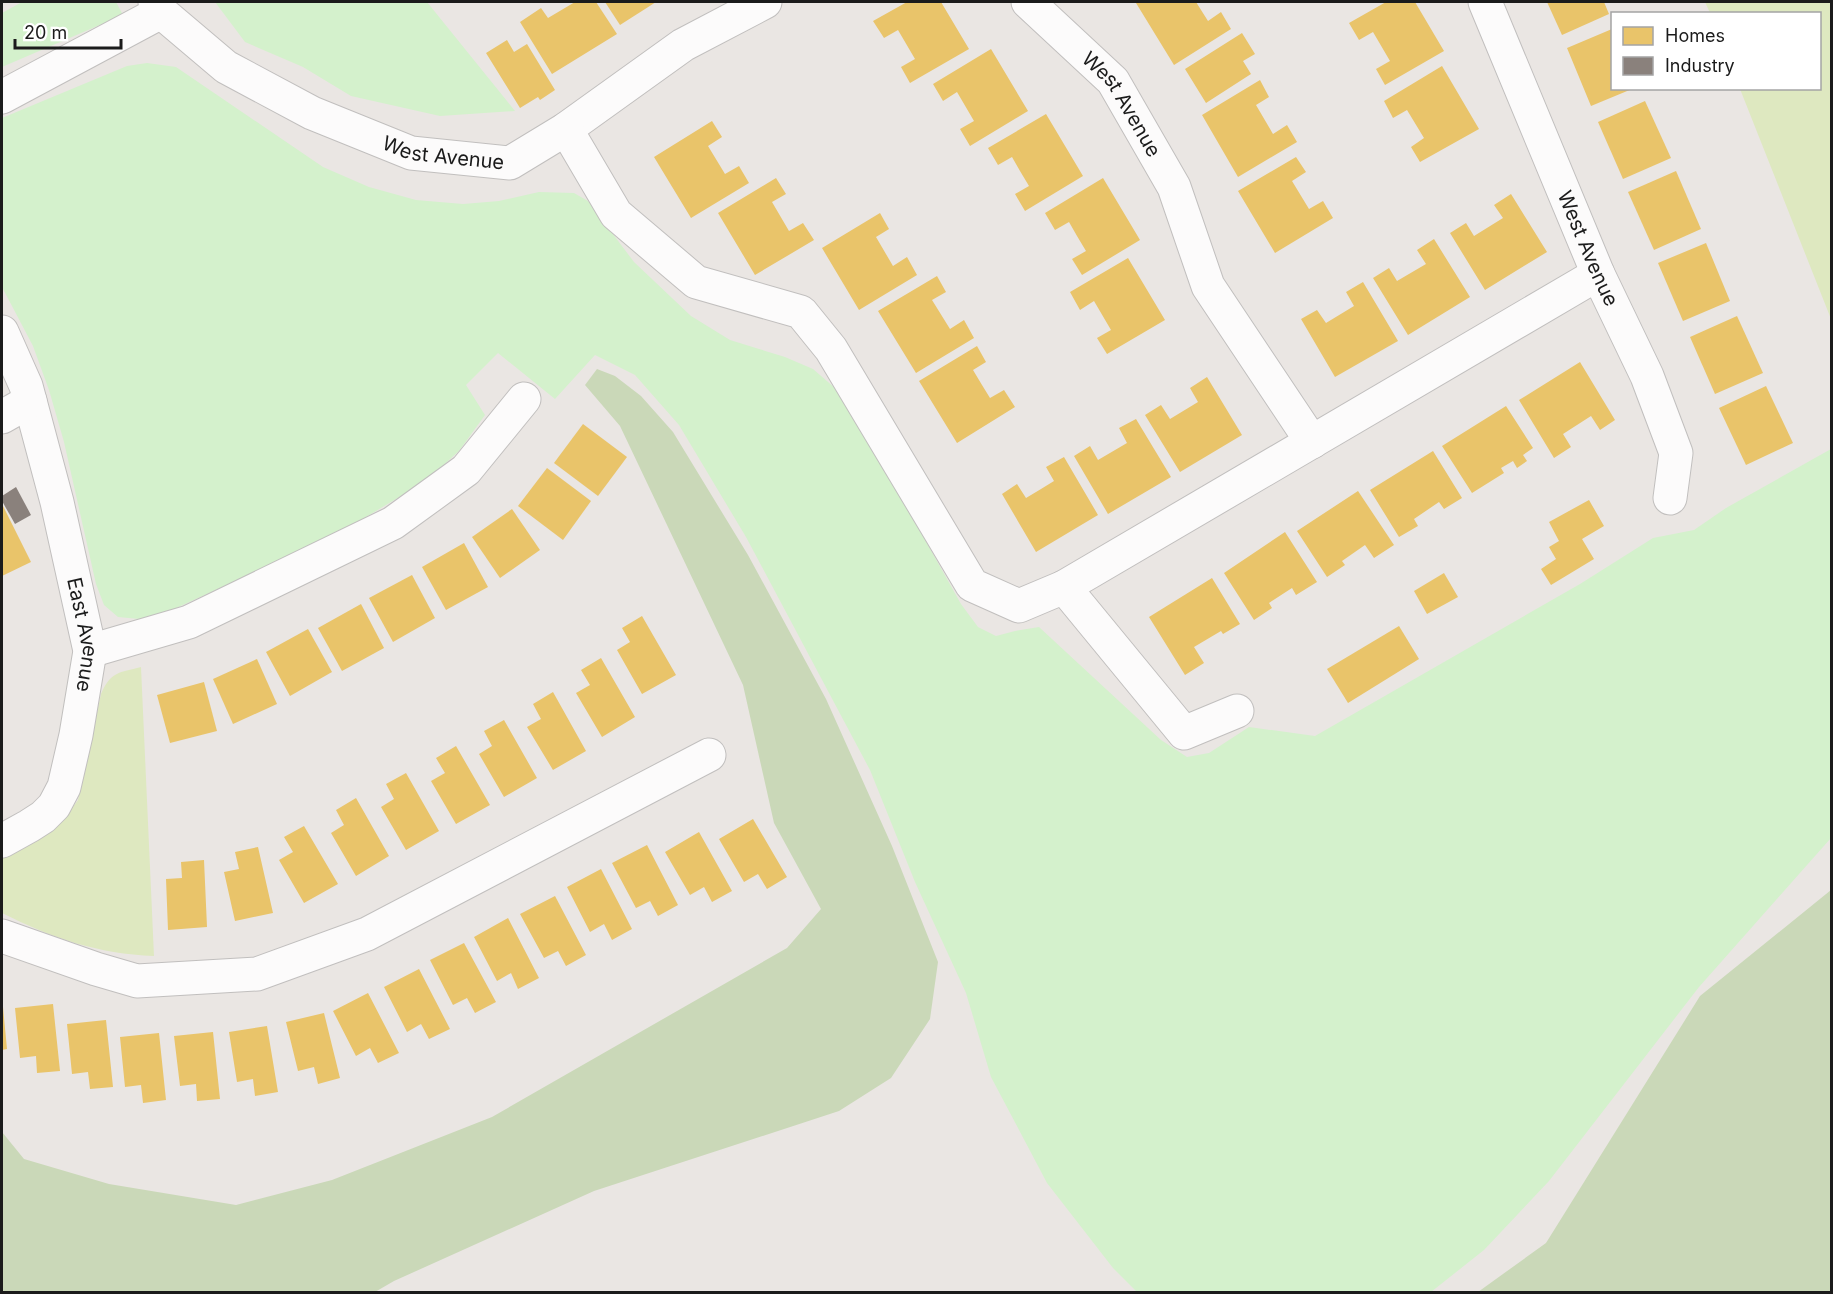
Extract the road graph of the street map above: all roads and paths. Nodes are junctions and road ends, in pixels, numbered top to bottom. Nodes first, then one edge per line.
1 (765, 2) edge
2 (1028, 2) edge
3 (1485, 2) edge
4 (158, 7) edge
5 (2, 97) edge
6 (566, 129) junction
7 (1598, 274) junction
8 (2, 332) edge
9 (524, 399) dead end
10 (30, 401) junction
11 (2, 417) edge
12 (1312, 442) junction
13 (1670, 498) dead end
14 (1064, 587) junction
15 (90, 651) junction
16 (1237, 711) dead end
17 (709, 755) dead end
18 (2, 841) edge
19 (2, 936) edge

1 - 6 street, West Avenue
2 - 12 street, West Avenue
3 - 7 street, West Avenue
4 - 5 street
4 - 6 street, West Avenue
6 - 14 street
7 - 12 street
7 - 13 street, West Avenue
8 - 10 street, East Avenue
9 - 15 street
10 - 11 street
10 - 15 street, East Avenue
12 - 14 street
14 - 16 street
15 - 18 street, East Avenue
17 - 19 street

